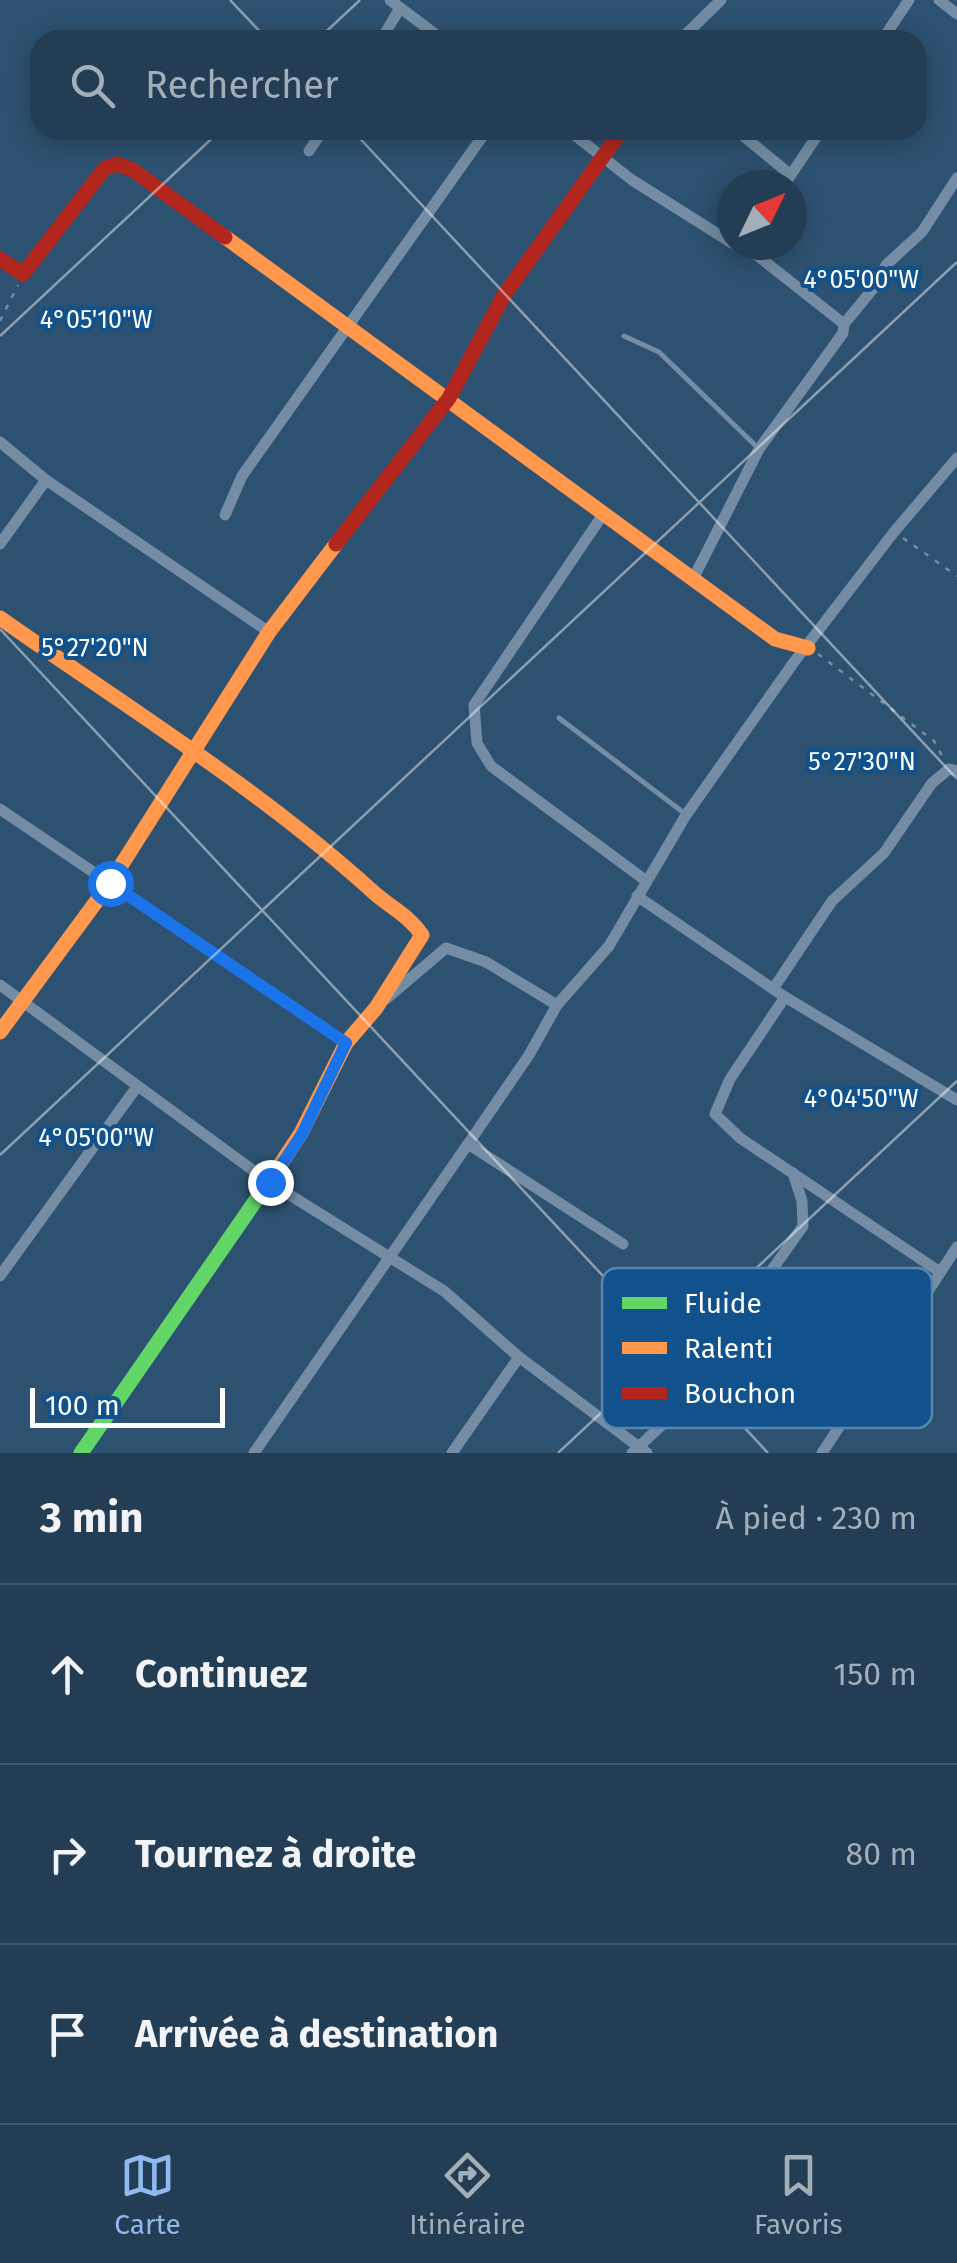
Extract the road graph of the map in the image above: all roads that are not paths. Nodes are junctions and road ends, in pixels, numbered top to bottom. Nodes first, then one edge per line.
1 (721, 0) edge
2 (909, 0) edge
3 (939, 0) edge
4 (395, 4) edge
5 (957, 14) edge
6 (386, 30) edge
7 (430, 30) edge
8 (690, 30) edge
9 (889, 30) edge
10 (316, 140) edge
11 (480, 140) edge
12 (583, 140) edge
13 (615, 140) edge
14 (746, 140) edge
15 (815, 140) edge
16 (309, 151) dead end
17 (605, 155) junction
18 (778, 170) edge
19 (795, 170) edge
20 (957, 178) edge
21 (717, 232) edge
22 (0, 259) edge
23 (759, 260) edge
24 (844, 324) junction
25 (349, 326) junction
26 (624, 336) dead end
27 (448, 398) junction
28 (0, 442) edge
29 (760, 449) junction
30 (957, 458) edge
31 (46, 480) junction
32 (604, 513) junction
33 (226, 515) dead end
34 (0, 544) edge
35 (693, 580) junction
36 (0, 618) edge
37 (269, 632) junction
38 (808, 648) junction
39 (559, 718) dead end
40 (193, 753) junction
41 (953, 770) edge
42 (0, 808) edge
43 (686, 815) junction
44 (644, 880) junction
45 (110, 883) junction
46 (637, 896) junction
47 (0, 984) edge
48 (773, 989) junction
49 (784, 997) junction
50 (25, 1000) junction
51 (557, 1004) junction
52 (376, 1008) junction
53 (0, 1032) edge
54 (346, 1043) junction
55 (136, 1088) junction
56 (957, 1100) edge
57 (468, 1144) junction
58 (793, 1172) junction
59 (270, 1182) junction
60 (623, 1244) dead end
61 (957, 1247) edge
62 (394, 1256) junction
63 (773, 1268) edge
64 (940, 1272) junction
65 (0, 1276) edge
66 (932, 1284) edge
67 (519, 1358) junction
68 (602, 1422) edge
69 (610, 1428) edge
70 (659, 1428) edge
71 (838, 1428) edge
72 (638, 1450) edge
73 (81, 1453) edge
74 (254, 1453) edge
75 (452, 1453) edge
76 (822, 1453) edge

1 - 8 street
2 - 9 street
3 - 5 street
4 - 6 street
4 - 7 street
10 - 16 street
11 - 25 street
12 - 17 street
13 - 17 street
14 - 18 street
15 - 19 street
17 - 21 street
17 - 27 street
20 - 24 street
22 - 25 street
23 - 24 street
24 - 29 street
25 - 27 street
25 - 33 street
26 - 29 lane
27 - 32 street
27 - 37 street
28 - 31 street
29 - 35 street
30 - 38 street
31 - 34 street
31 - 37 street
32 - 35 street
32 - 44 street
35 - 38 street
36 - 40 street
37 - 40 street
38 - 43 street
39 - 43 lane
40 - 45 street
40 - 52 street
41 - 48 street
42 - 45 street
43 - 44 street
44 - 46 street
45 - 50 street
45 - 54 street
46 - 48 street
46 - 51 street
47 - 50 street
48 - 49 street
49 - 56 street
49 - 58 street
50 - 53 street
50 - 55 street
51 - 52 street
51 - 57 street
52 - 54 street
54 - 59 street
55 - 59 street
55 - 65 street
57 - 60 street
57 - 62 street
58 - 63 street
58 - 64 street
59 - 62 street
59 - 73 street
61 - 64 street
62 - 67 street
62 - 74 street
64 - 66 street
67 - 68 street
67 - 75 street
69 - 72 street
70 - 72 street
71 - 76 street

